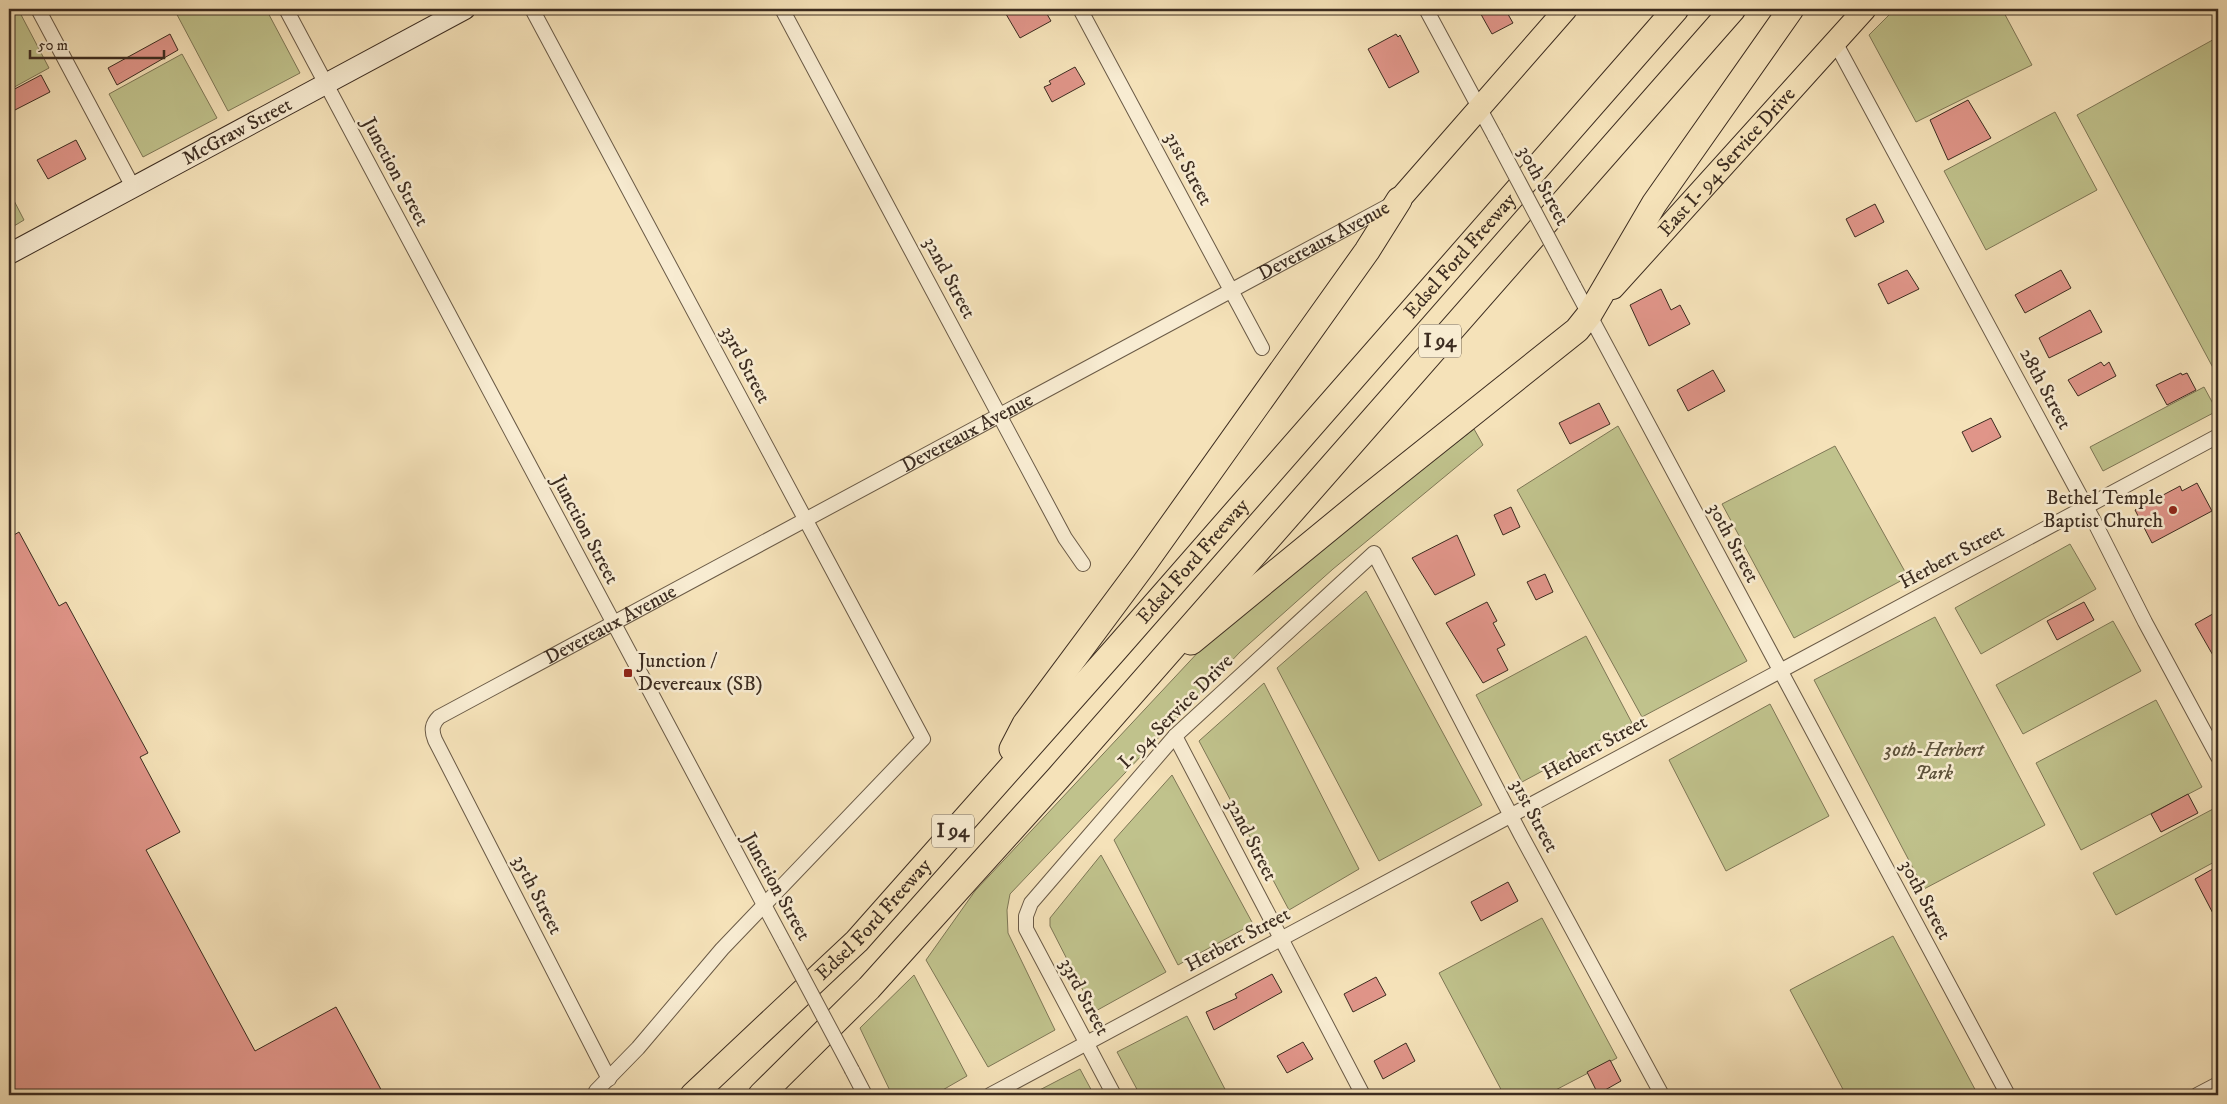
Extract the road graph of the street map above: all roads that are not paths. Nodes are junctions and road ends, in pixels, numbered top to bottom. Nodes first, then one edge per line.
1 (38, 9) edge
2 (286, 9) edge
3 (465, 9) edge
4 (532, 9) edge
5 (782, 9) edge
6 (1080, 9) edge
7 (1426, 9) edge
8 (1566, 9) edge
9 (1676, 9) edge
10 (1733, 9) edge
11 (1791, 9) edge
12 (1865, 9) edge
13 (1835, 42) junction
14 (326, 84) junction
15 (1479, 108) junction
16 (133, 188) junction
17 (1399, 200) junction
18 (9, 254) edge
19 (1231, 292) junction
20 (1589, 315) junction
21 (1262, 348) dead end
22 (1000, 415) junction
23 (2218, 436) edge
24 (2086, 508) junction
25 (806, 520) junction
26 (1374, 553) joint
27 (1084, 564) dead end
28 (612, 623) junction
29 (1779, 672) junction
30 (1148, 674) junction
31 (432, 728) joint
32 (1175, 736) junction
33 (2218, 756) edge
34 (996, 782) junction
35 (1511, 816) junction
36 (763, 907) junction
37 (1026, 916) joint
38 (1280, 940) junction
39 (1086, 1044) junction
40 (609, 1079) junction
41 (2218, 1084) edge
42 (596, 1091) dead end
43 (693, 1095) edge
44 (761, 1095) edge
45 (865, 1095) edge
46 (990, 1095) edge
47 (1114, 1095) edge
48 (1363, 1095) edge
49 (1662, 1095) edge
50 (2008, 1095) edge
51 (2197, 1095) edge

1 - 16 street
2 - 14 street, Junction Street
3 - 14 street, McGraw Street
4 - 25 street, 33rd Street
5 - 22 street, 32nd Street
6 - 19 street, 31st Street
7 - 15 street, 30th Street
8 - 15 main road, Devereaux Avenue
9 - 34 highway, Edsel Ford Freeway / I 94
10 - 30 highway, Edsel Ford Freeway / I 94
11 - 20 highway
12 - 13 main road, East I- 94 Service Drive
13 - 20 main road, East I- 94 Service Drive
13 - 24 street, 28th Street
14 - 16 street, McGraw Street
14 - 28 street, Junction Street
15 - 17 main road, Devereaux Avenue
15 - 20 street, 30th Street, bridge
16 - 18 street, McGraw Street
17 - 19 street, Devereaux Avenue
17 - 34 highway
19 - 21 street, 31st Street
19 - 22 street, Devereaux Avenue
20 - 29 street, 30th Street
20 - 30 highway
22 - 25 street, Devereaux Avenue
22 - 27 street, 32nd Street
23 - 24 street, Herbert Street
24 - 29 street, Herbert Street
24 - 33 street, 28th Street
25 - 28 street, Devereaux Avenue
25 - 36 street, 33rd Street
26 - 32 street, I- 94 Service Drive
26 - 35 street, 31st Street
28 - 31 street, Devereaux Avenue
28 - 36 street, Junction Street
29 - 35 street, Herbert Street
29 - 50 street, 30th Street
30 - 44 highway, Edsel Ford Freeway / I 94
31 - 40 street, 35th Street
32 - 37 street, I- 94 Service Drive
32 - 38 street, 32nd Street
34 - 43 highway, Edsel Ford Freeway / I 94
35 - 38 street, Herbert Street
35 - 49 street, 31st Street
36 - 40 street
36 - 45 street, Junction Street, bridge
37 - 39 street, 33rd Street
38 - 39 street, Herbert Street
38 - 48 street, 32nd Street
39 - 46 street, Herbert Street
39 - 47 street, 33rd Street
40 - 42 street
41 - 51 street

